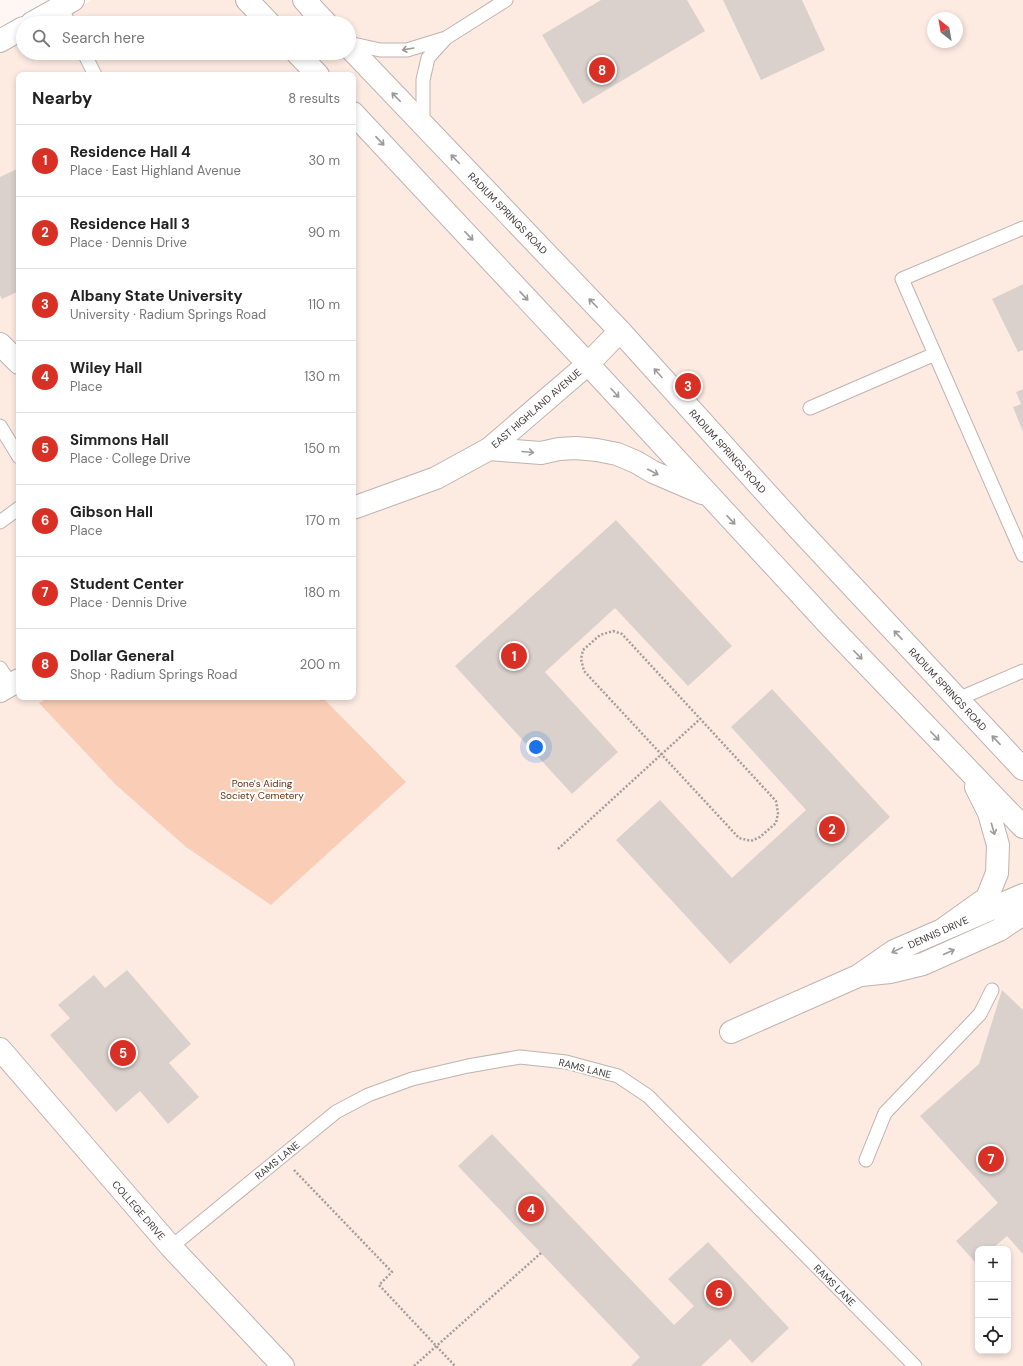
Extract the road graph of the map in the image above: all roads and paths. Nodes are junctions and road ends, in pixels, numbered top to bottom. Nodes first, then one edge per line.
1 (248, 0) edge
2 (506, 0) edge
3 (68, 10) edge
4 (51, 16) edge
5 (263, 16) edge
6 (16, 32) edge
7 (446, 38) junction
8 (0, 41) edge
9 (356, 45) edge
10 (356, 54) edge
11 (88, 60) edge
12 (304, 60) edge
13 (94, 72) edge
14 (315, 72) edge
15 (356, 116) edge
16 (423, 125) junction
17 (1023, 228) edge
18 (620, 332) junction
19 (0, 344) edge
20 (935, 354) junction
21 (16, 360) edge
22 (588, 364) junction
23 (810, 408) dead end
24 (0, 426) edge
25 (489, 448) junction
26 (16, 452) edge
27 (709, 496) junction
28 (356, 507) edge
29 (16, 510) edge
30 (0, 522) edge
31 (1023, 555) edge
32 (1023, 671) edge
33 (958, 699) junction
34 (700, 718) junction
35 (661, 754) junction
36 (966, 768) junction
37 (1023, 769) edge
38 (1023, 827) edge
39 (558, 849) dead end
40 (1023, 895) edge
41 (1023, 914) edge
42 (1023, 923) edge
43 (945, 928) junction
44 (1000, 930) junction
45 (858, 976) junction
46 (992, 990) dead end
47 (731, 1032) dead end
48 (0, 1049) edge
49 (281, 1156) junction
50 (866, 1160) dead end
51 (171, 1247) junction
52 (541, 1253) dead end
53 (436, 1346) junction
54 (283, 1366) edge
55 (414, 1366) edge
56 (455, 1366) edge
57 (915, 1366) edge

1 - 5 main road
2 - 7 lane
3 - 4 main road
6 - 8 main road
7 -> 9 lane
7 - 16 lane
16 -> 10 main road, RADIUM SPRINGS ROAD
11 - 13 lane
12 - 14 main road
15 -> 22 main road
18 -> 16 main road, RADIUM SPRINGS ROAD
17 - 20 lane
18 - 22 main road, EAST HIGHLAND AVENUE
33 -> 18 main road, RADIUM SPRINGS ROAD
19 - 21 main road
20 - 23 lane
20 - 31 lane
22 - 25 main road, EAST HIGHLAND AVENUE
22 -> 27 main road
24 - 26 lane
25 -> 27 main road
25 - 28 main road, EAST HIGHLAND AVENUE
27 -> 36 main road
29 - 30 lane
32 - 33 lane
37 -> 33 main road, RADIUM SPRINGS ROAD
34 - 35 path
34 - 35 path
34 - 35 path
35 - 39 path
36 - 38 main road
36 -> 43 main road
40 - 43 main road, DENNIS DRIVE
41 - 44 main road, DENNIS DRIVE
42 - 44 main road
43 -> 45 main road, DENNIS DRIVE
45 -> 44 main road, DENNIS DRIVE
45 - 47 main road, DENNIS DRIVE
46 - 50 lane
48 - 51 main road, COLLEGE DRIVE
49 - 51 lane, RAMS LANE
49 - 53 path
49 - 57 lane, RAMS LANE
51 - 54 main road, COLLEGE DRIVE
52 - 53 path
53 - 55 path
53 - 56 path

